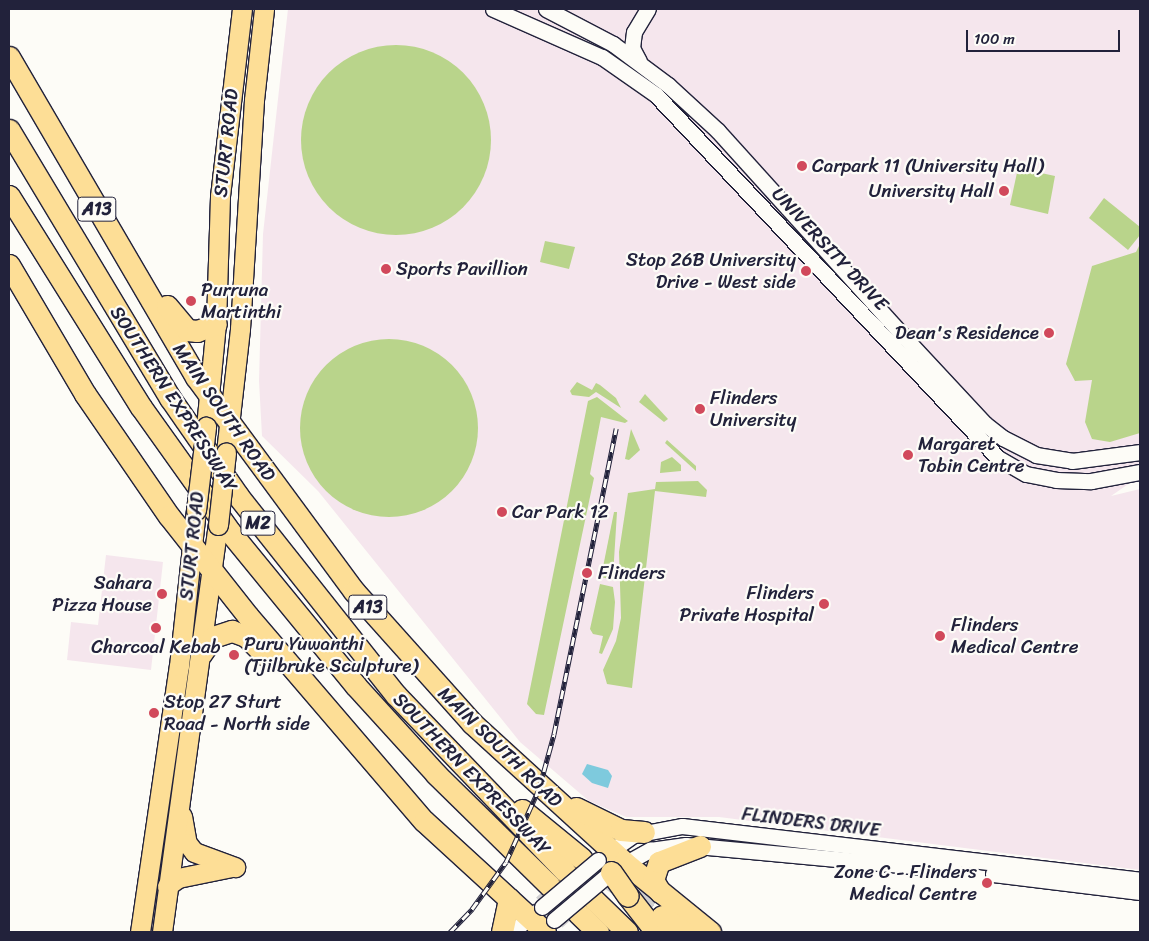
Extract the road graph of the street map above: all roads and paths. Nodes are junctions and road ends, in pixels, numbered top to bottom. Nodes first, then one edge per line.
1 (242, 9) edge
2 (253, 9) edge
3 (264, 9) edge
4 (493, 9) edge
5 (546, 9) edge
6 (648, 9) edge
7 (9, 57) edge
8 (641, 64) junction
9 (9, 130) edge
10 (225, 146) junction
11 (9, 196) edge
12 (127, 262) junction
13 (9, 265) edge
14 (216, 324) junction
15 (210, 396) junction
16 (229, 423) junction
17 (1140, 452) edge
18 (1140, 472) edge
19 (192, 546) junction
20 (212, 570) junction
21 (201, 654) junction
22 (324, 705) junction
23 (509, 759) junction
24 (179, 802) junction
25 (644, 832) junction
26 (701, 837) junction
27 (610, 867) junction
28 (1140, 880) edge
29 (168, 886) junction
30 (660, 892) junction
31 (1140, 892) edge
32 (509, 899) junction
33 (594, 900) dead end
34 (553, 917) edge
35 (656, 925) edge
36 (162, 931) edge
37 (140, 932) edge
38 (502, 932) edge
39 (512, 932) edge
40 (594, 932) edge
41 (598, 932) edge
42 (626, 932) edge
43 (684, 932) edge
44 (710, 932) edge

1 - 10 main road, STURT ROAD
2 - 10 main road
3 - 16 main road, STURT ROAD
4 - 18 street, UNIVERSITY DRIVE
5 - 8 street, UNIVERSITY DRIVE
6 - 8 street
7 - 12 highway, MAIN SOUTH ROAD / A13
8 - 17 street, UNIVERSITY DRIVE
9 - 27 highway, SOUTHERN EXPRESSWAY / M2
10 - 14 main road, STURT ROAD
11 - 34 highway, SOUTHERN EXPRESSWAY / M2
12 - 14 highway
12 - 15 highway, MAIN SOUTH ROAD / A13
13 - 19 highway
14 - 15 main road, STURT ROAD
15 - 16 highway, MAIN SOUTH ROAD / A13
15 - 19 main road, STURT ROAD, bridge
16 - 20 main road, STURT ROAD, bridge
16 - 23 highway, MAIN SOUTH ROAD / A13
19 - 20 highway
19 - 37 main road, STURT ROAD
20 - 21 main road, STURT ROAD
20 - 22 highway
21 - 22 highway
21 - 24 main road, STURT ROAD
22 - 32 highway
23 - 25 highway
23 - 27 highway, MAIN SOUTH ROAD / A13
24 - 29 main road, STURT ROAD
24 - 29 main road
25 - 26 street, FLINDERS DRIVE
25 - 27 street, FLINDERS DRIVE
26 - 27 street, FLINDERS DRIVE
26 - 28 street, FLINDERS DRIVE
26 - 30 highway
26 - 31 street, FLINDERS DRIVE
27 - 30 highway, MAIN SOUTH ROAD / A13
27 - 34 street, FLINDERS DRIVE, bridge
27 - 35 highway
29 - 36 main road, STURT ROAD
30 - 44 highway, MAIN SOUTH ROAD / A13
32 - 34 highway
32 - 38 highway
33 - 42 highway
34 - 39 street, FLINDERS DRIVE
34 - 40 highway
34 - 41 highway, SOUTHERN EXPRESSWAY / M2
35 - 43 highway

